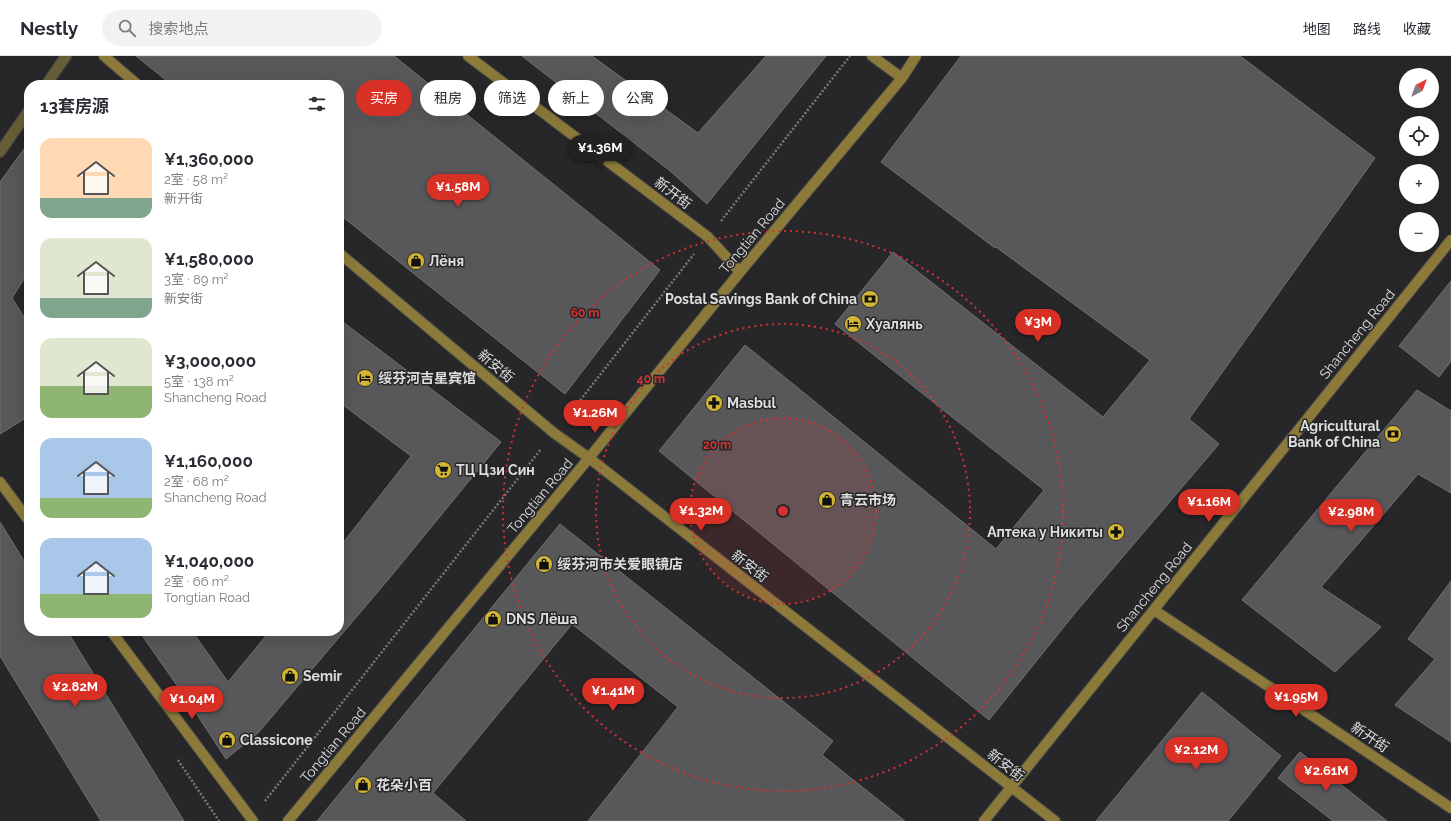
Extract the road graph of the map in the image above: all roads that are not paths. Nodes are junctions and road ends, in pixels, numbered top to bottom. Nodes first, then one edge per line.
1 (66, 56) edge
2 (104, 56) edge
3 (468, 56) edge
4 (872, 56) edge
5 (916, 56) edge
6 (902, 78) junction
7 (49, 80) edge
8 (132, 80) edge
9 (24, 117) edge
10 (0, 152) edge
11 (1451, 240) edge
12 (344, 257) edge
13 (740, 272) junction
14 (590, 458) junction
15 (0, 482) edge
16 (24, 514) edge
17 (1154, 610) junction
18 (115, 636) edge
19 (1011, 787) junction
20 (1451, 808) edge
21 (253, 821) edge
22 (288, 821) edge
23 (984, 821) edge
24 (1056, 821) edge

1 - 7 street
2 - 8 street
3 - 13 street, 新开街
4 - 6 street
5 - 6 street, Tongtian Road
6 - 13 street, Tongtian Road
9 - 10 street
11 - 17 street, Shancheng Road
12 - 14 street, 新安街
13 - 14 street, Tongtian Road
14 - 19 street, 新安街
14 - 22 street, Tongtian Road
15 - 16 street
17 - 19 street, Shancheng Road
17 - 20 street, 新开街
18 - 21 street
19 - 23 street, Shancheng Road
19 - 24 street, 新安街

